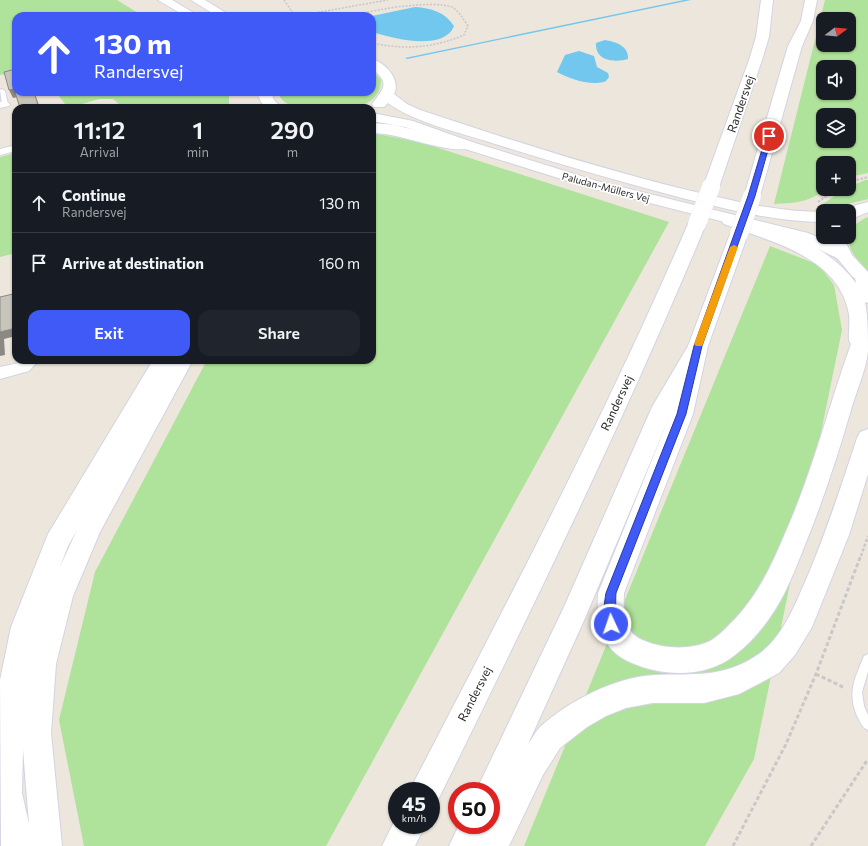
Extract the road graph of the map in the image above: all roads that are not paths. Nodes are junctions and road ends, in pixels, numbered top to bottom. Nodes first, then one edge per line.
1 (164, 0) edge
2 (197, 0) edge
3 (767, 0) edge
4 (779, 0) edge
5 (798, 0) edge
6 (811, 0) edge
7 (186, 12) edge
8 (218, 12) edge
9 (762, 40) junction
10 (795, 46) junction
11 (376, 66) edge
12 (2, 91) dead end
13 (387, 95) junction
14 (3, 105) edge
15 (376, 105) edge
16 (376, 118) edge
17 (376, 128) edge
18 (467, 145) junction
19 (12, 149) edge
20 (0, 152) edge
21 (868, 207) edge
22 (856, 211) edge
23 (816, 217) edge
24 (734, 227) junction
25 (838, 244) edge
26 (841, 254) junction
27 (866, 279) edge
28 (868, 296) edge
29 (868, 323) edge
30 (698, 346) junction
31 (859, 348) junction
32 (27, 364) edge
33 (161, 364) edge
34 (181, 364) edge
35 (0, 373) edge
36 (868, 438) edge
37 (868, 660) edge
38 (868, 725) edge
39 (431, 782) edge
40 (495, 782) edge
41 (404, 834) edge
42 (471, 834) edge
43 (17, 846) edge
44 (46, 846) edge
45 (398, 846) edge
46 (466, 846) edge
47 (492, 846) edge

1 - 7 street
2 - 8 street
3 - 9 main road, Randersvej
4 - 9 main road
5 - 10 main road
6 - 10 main road
9 - 39 main road, Randersvej, bridge
10 - 24 main road, bridge
11 - 13 street
12 - 14 lane
13 - 15 street
13 - 23 street, Paludan-Müllers Vej
16 - 18 street, Paludan-Müllers Vej
17 - 18 main road
18 - 24 street, Paludan-Müllers Vej
19 - 20 street
21 - 22 street
24 - 26 street, Paludan-Müllers Vej
24 - 30 main road
24 - 31 main road
25 - 26 street
26 - 27 street
27 - 28 main road
29 - 31 main road
30 - 31 main road
30 - 40 main road
32 - 35 street
33 - 43 main road
34 - 44 main road
36 - 47 main road
37 - 38 lane
41 - 45 main road
42 - 46 main road

